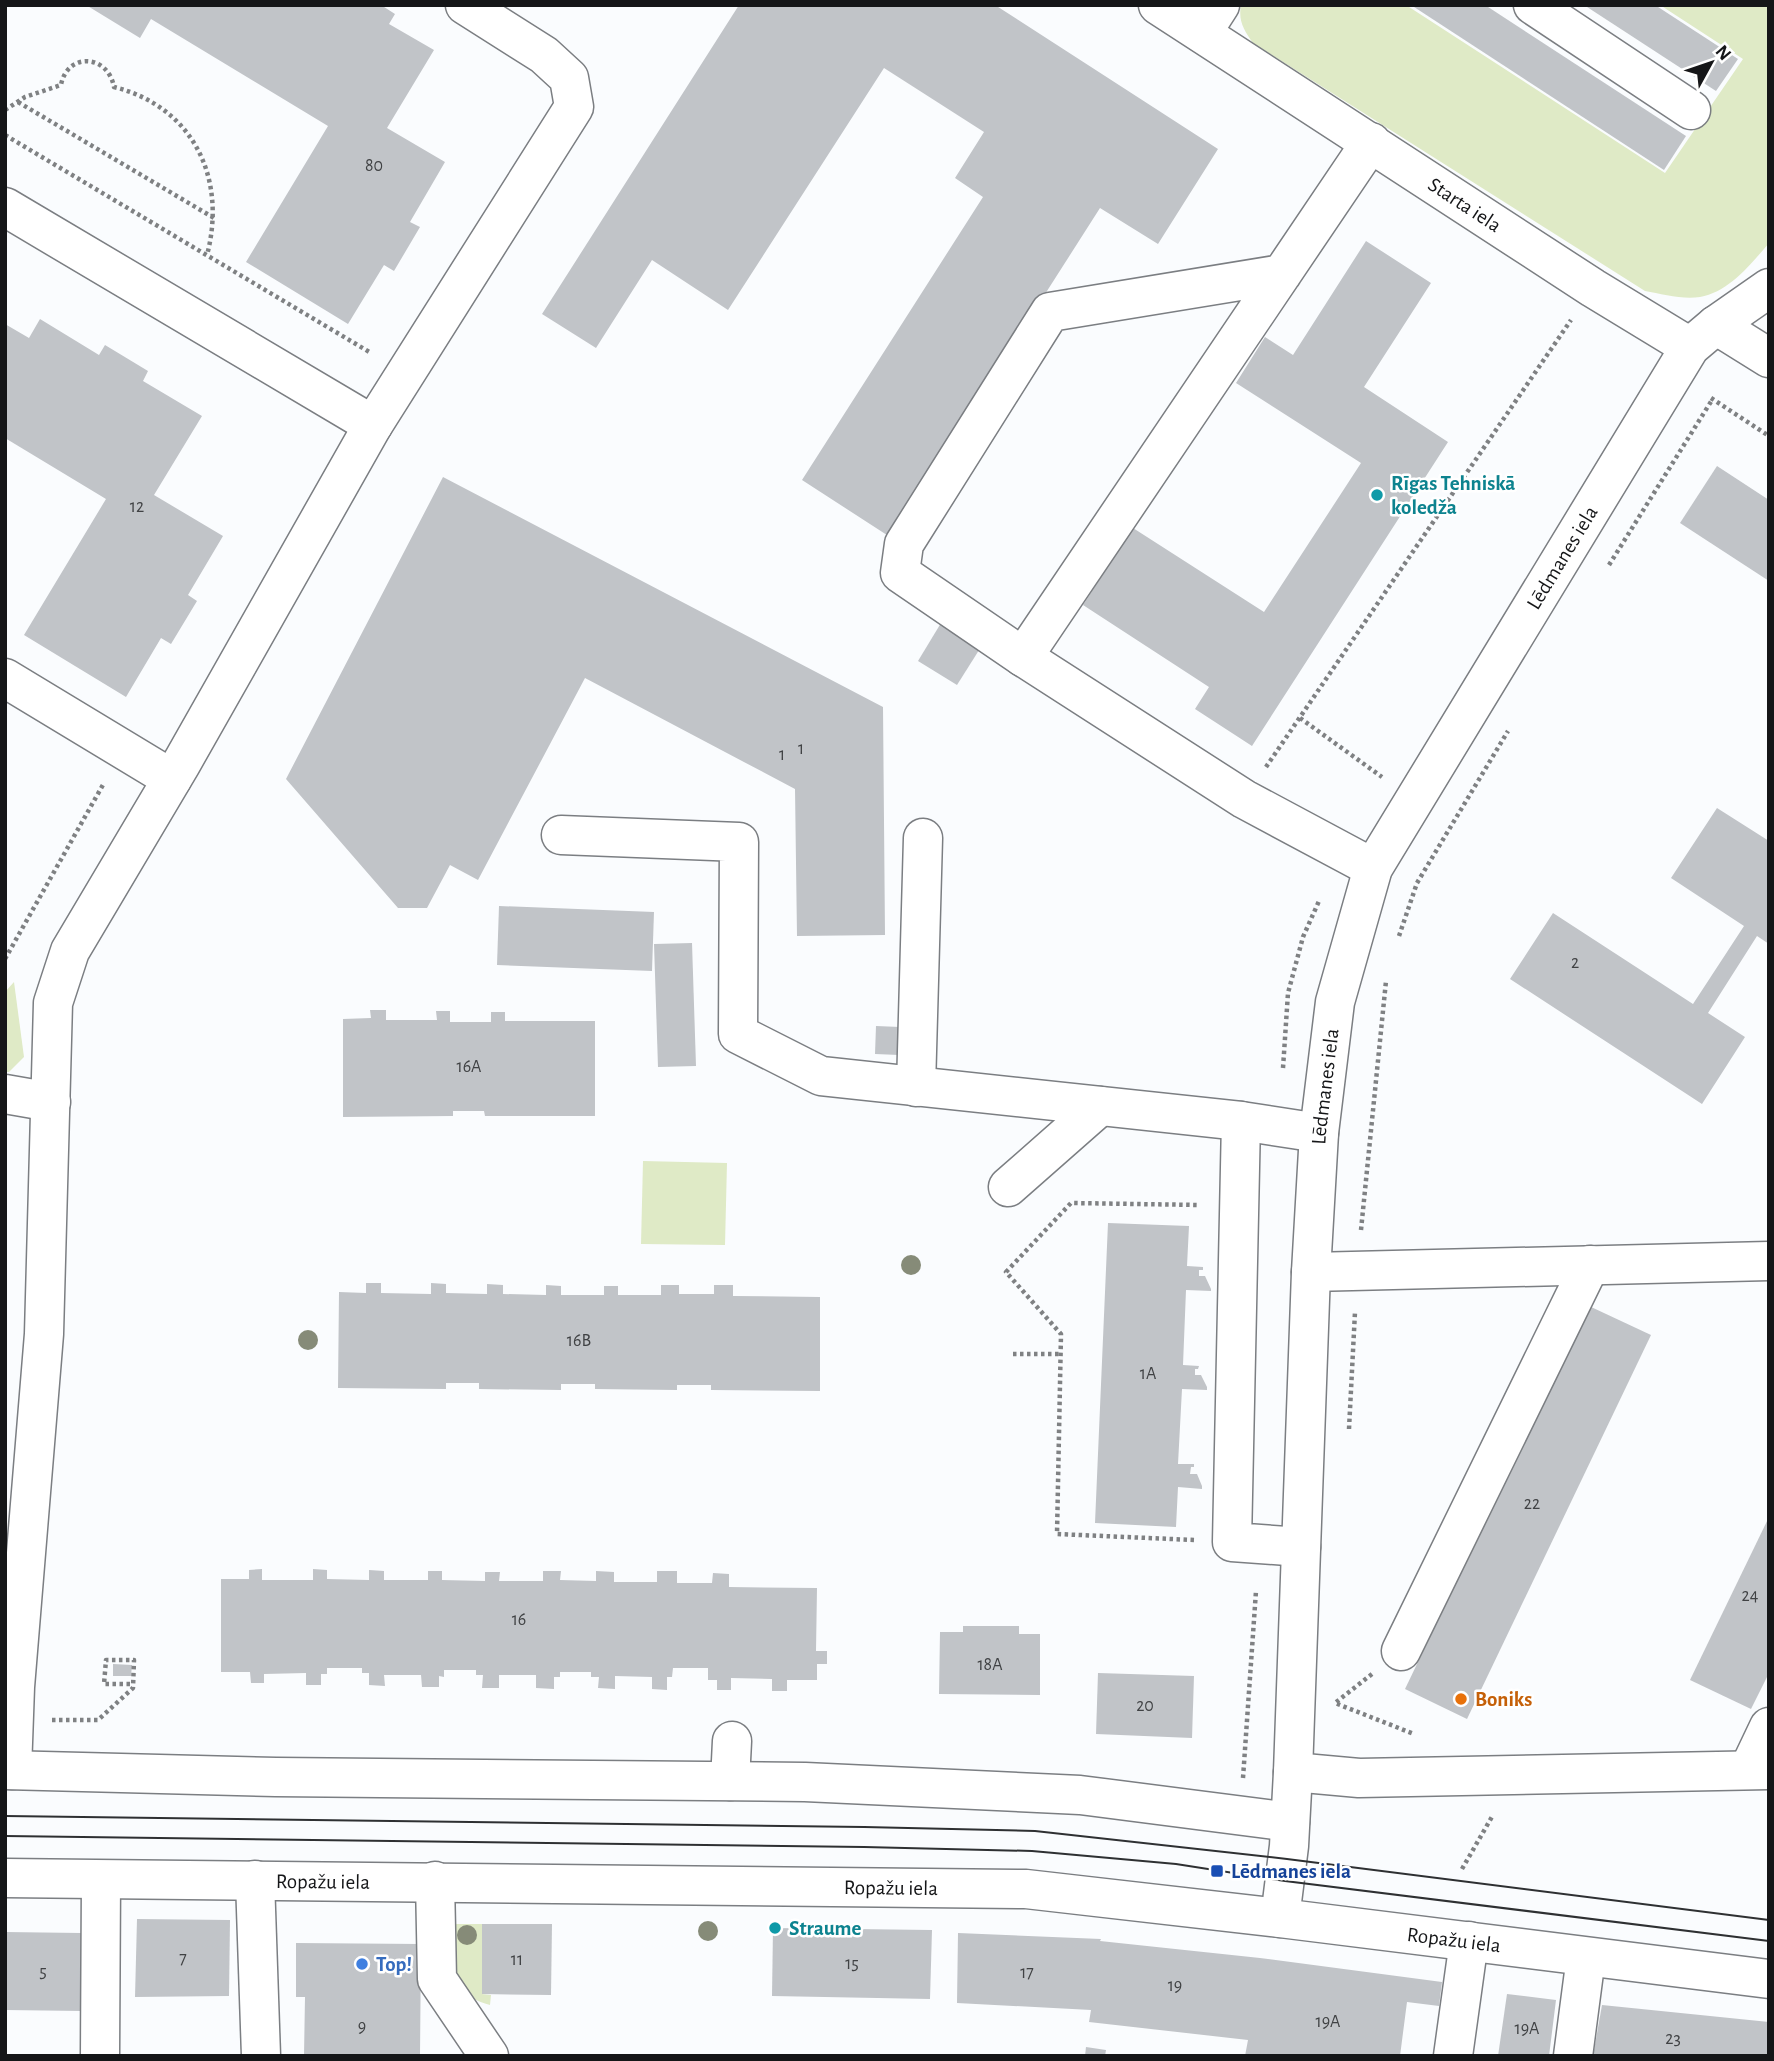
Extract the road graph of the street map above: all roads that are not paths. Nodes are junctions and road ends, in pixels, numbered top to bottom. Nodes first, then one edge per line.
1 (465, 5) edge
2 (1159, 5) edge
3 (1533, 5) edge
4 (1211, 19) edge
5 (1691, 110) dead end
6 (1371, 142) junction
7 (5, 207) edge
8 (1282, 274) junction
9 (1769, 288) edge
10 (1703, 336) junction
11 (1769, 358) edge
12 (373, 425) junction
13 (1023, 657) junction
14 (5, 678) edge
15 (172, 779) junction
16 (561, 835) dead end
17 (923, 838) dead end
18 (1373, 868) junction
19 (916, 1087) junction
20 (5, 1094) edge
21 (51, 1102) junction
22 (1100, 1106) junction
23 (1241, 1121) junction
24 (1319, 1133) junction
25 (1009, 1187) dead end
26 (1769, 1261) edge
27 (1590, 1265) junction
28 (1311, 1272) junction
29 (16, 1533) edge
30 (1301, 1547) junction
31 (1401, 1651) road end
32 (1769, 1727) edge
33 (732, 1741) dead end
34 (9, 1770) edge
35 (1759, 1770) edge
36 (1293, 1772) junction
37 (730, 1782) junction
38 (1290, 1822) junction
39 (5, 1878) edge
40 (102, 1880) junction
41 (255, 1880) junction
42 (435, 1881) junction
43 (1280, 1917) junction
44 (1469, 1941) junction
45 (1586, 1957) junction
46 (1769, 1979) edge
47 (100, 2056) edge
48 (261, 2056) edge
49 (489, 2056) edge
50 (1453, 2056) edge
51 (1573, 2056) edge

1 - 12 street
2 - 4 street, Starta iela
3 - 5 street
4 - 6 street, Starta iela
6 - 8 street
6 - 10 street, Starta iela
7 - 12 street
8 - 13 street
8 - 13 street
9 - 10 street
10 - 11 street, Starta iela
10 - 18 street, Lēdmanes iela
12 - 15 street
13 - 18 street
14 - 15 street
15 - 21 street
16 - 19 street
17 - 19 street
18 - 24 street, Lēdmanes iela
19 - 22 street
20 - 21 street
21 - 29 street
22 - 23 street
22 - 25 street
23 - 24 street
23 - 30 street
24 - 28 street, Lēdmanes iela
26 - 27 street
27 - 28 street
27 - 31 street
28 - 30 street, Lēdmanes iela
29 - 34 street
30 - 36 street, Lēdmanes iela
32 - 35 street
33 - 37 street
34 - 37 street
35 - 36 street
36 - 38 street, Lēdmanes iela
37 - 38 street
38 - 43 street, Lēdmanes iela
39 - 40 street, Ropažu iela
40 - 41 street, Ropažu iela
40 - 47 street
41 - 42 street, Ropažu iela
41 - 48 street
42 - 43 street, Ropažu iela
42 - 49 street
43 - 44 street, Ropažu iela
44 - 45 street, Ropažu iela
44 - 50 street
45 - 46 street, Ropažu iela
45 - 51 street

